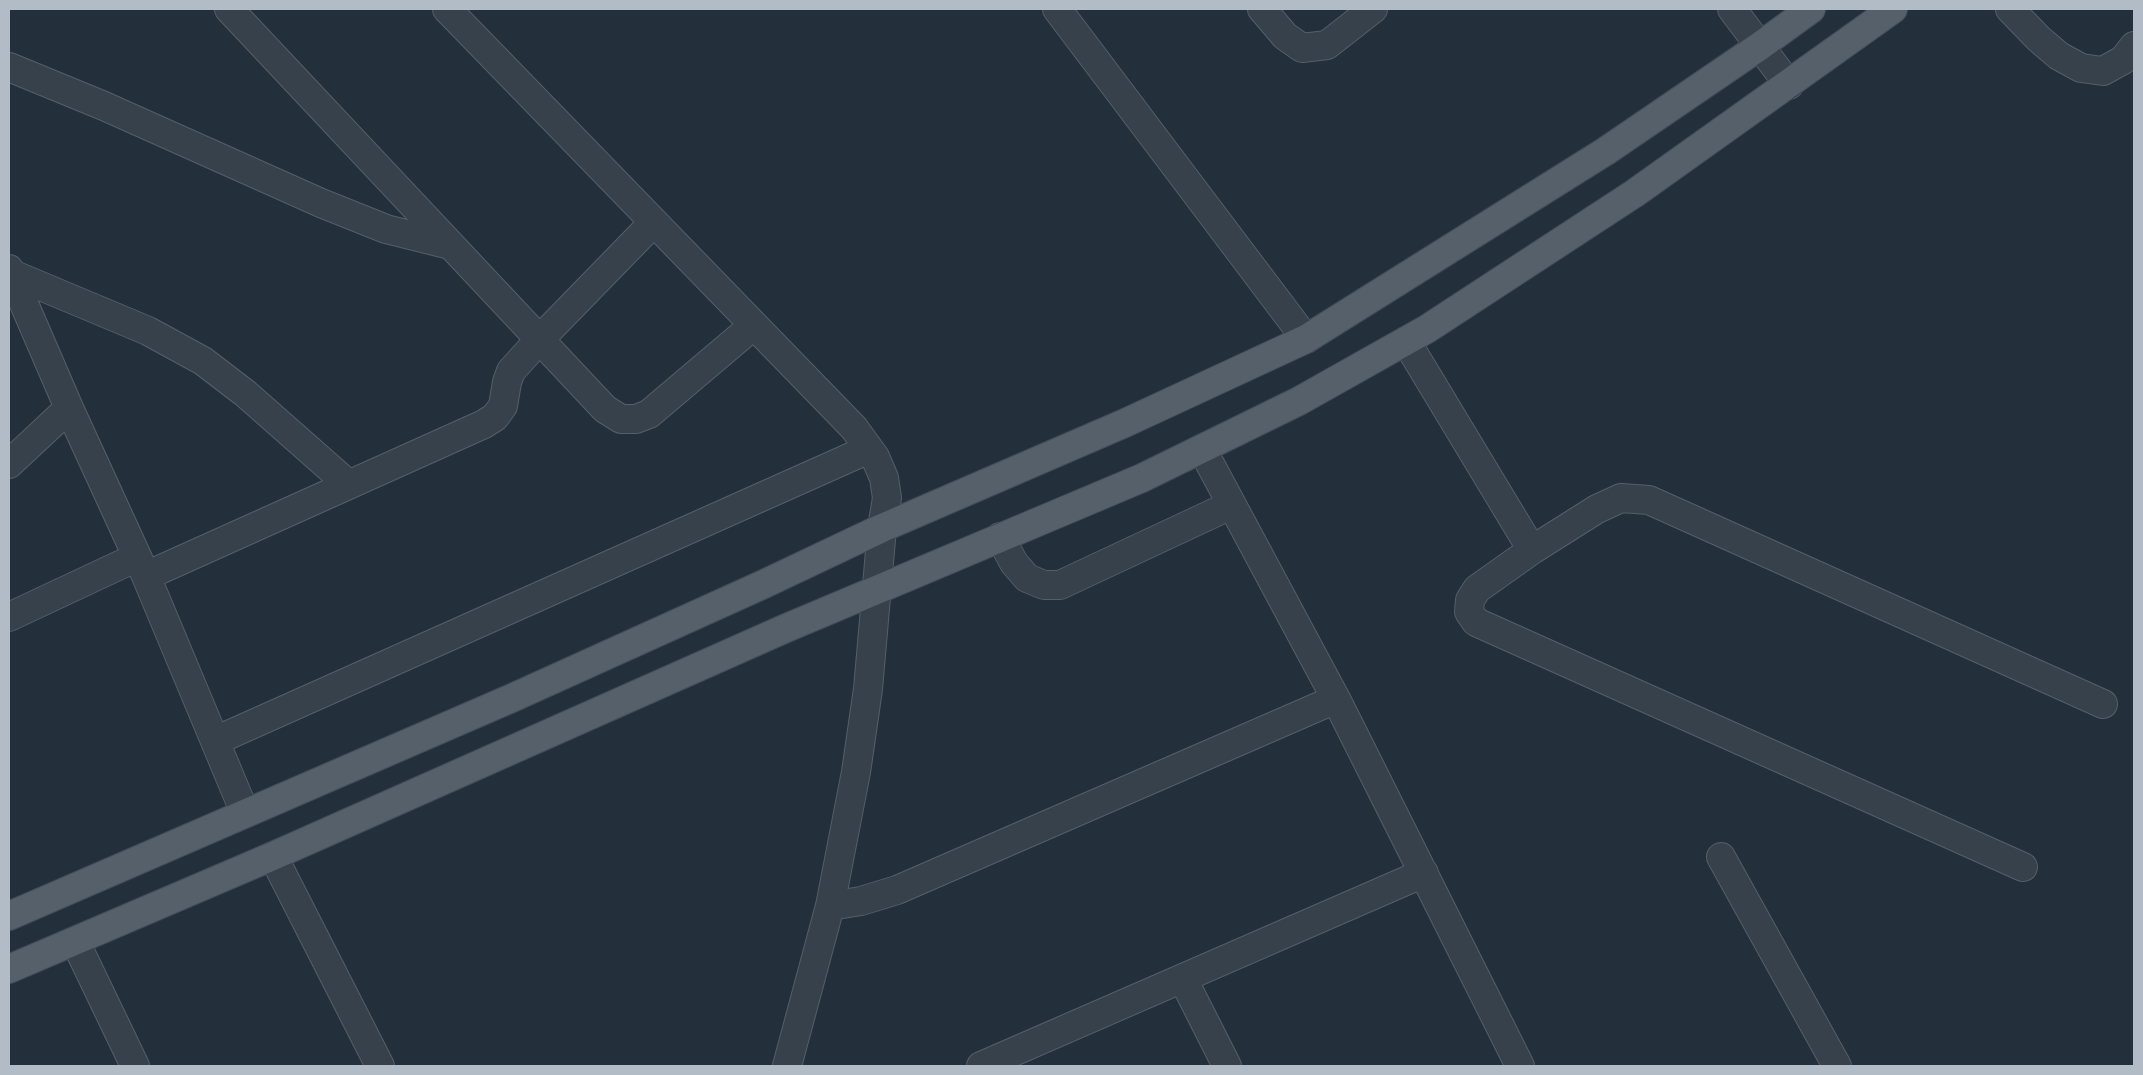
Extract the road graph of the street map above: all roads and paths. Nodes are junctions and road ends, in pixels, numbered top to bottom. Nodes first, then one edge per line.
1 (229, 9) edge
2 (447, 9) edge
3 (1056, 9) edge
4 (1262, 9) edge
5 (1373, 9) edge
6 (1732, 9) edge
7 (1811, 9) edge
8 (1893, 9) edge
9 (2010, 9) edge
10 (1760, 46) junction
11 (2134, 46) edge
12 (9, 67) edge
13 (1789, 85) junction
14 (653, 223) junction
15 (450, 244) junction
16 (10, 271) edge
17 (754, 326) junction
18 (540, 339) junction
19 (1306, 339) junction
20 (1406, 341) junction
21 (69, 408) junction
22 (1202, 449) junction
23 (876, 462) junction
24 (9, 464) edge
25 (348, 484) junction
26 (1231, 505) junction
27 (882, 528) junction
28 (1000, 538) junction
29 (1532, 550) junction
30 (141, 566) junction
31 (876, 590) junction
32 (9, 617) edge
33 (1336, 699) junction
34 (2103, 704) dead end
35 (221, 755) junction
36 (245, 813) junction
37 (273, 856) junction
38 (1721, 857) dead end
39 (2023, 867) dead end
40 (1424, 873) junction
41 (830, 906) junction
42 (9, 916) edge
43 (75, 941) junction
44 (9, 969) edge
45 (1183, 979) junction
46 (135, 1066) edge
47 (380, 1066) edge
48 (787, 1066) edge
49 (981, 1066) edge
50 (1226, 1066) edge
51 (1520, 1066) edge
52 (1837, 1066) edge

1 - 15 street
2 - 14 street
3 - 19 street
4 - 5 street
6 - 10 street
7 - 10 main road
8 - 13 main road
9 - 11 street
10 - 13 street
10 - 19 main road
12 - 15 street
13 - 20 main road
14 - 17 street
14 - 18 street
15 - 18 street
16 - 21 street
16 - 25 street
17 - 18 street
17 - 23 street
18 - 25 street
19 - 27 main road
20 - 22 main road
20 - 29 street
21 - 24 street
21 - 30 street
22 - 26 street
22 - 28 main road
23 - 27 street
23 - 35 street
25 - 30 street
26 - 28 street
26 - 33 street
27 - 31 street
27 - 36 main road
28 - 31 main road
29 - 34 street
29 - 39 street
30 - 32 street
30 - 35 street
31 - 37 main road
31 - 41 street
33 - 40 street
33 - 41 street
35 - 36 street
36 - 42 main road
37 - 43 main road
37 - 47 street
38 - 52 street
40 - 45 street
40 - 51 street
41 - 48 street
43 - 44 main road
43 - 46 street
45 - 49 street
45 - 50 street

